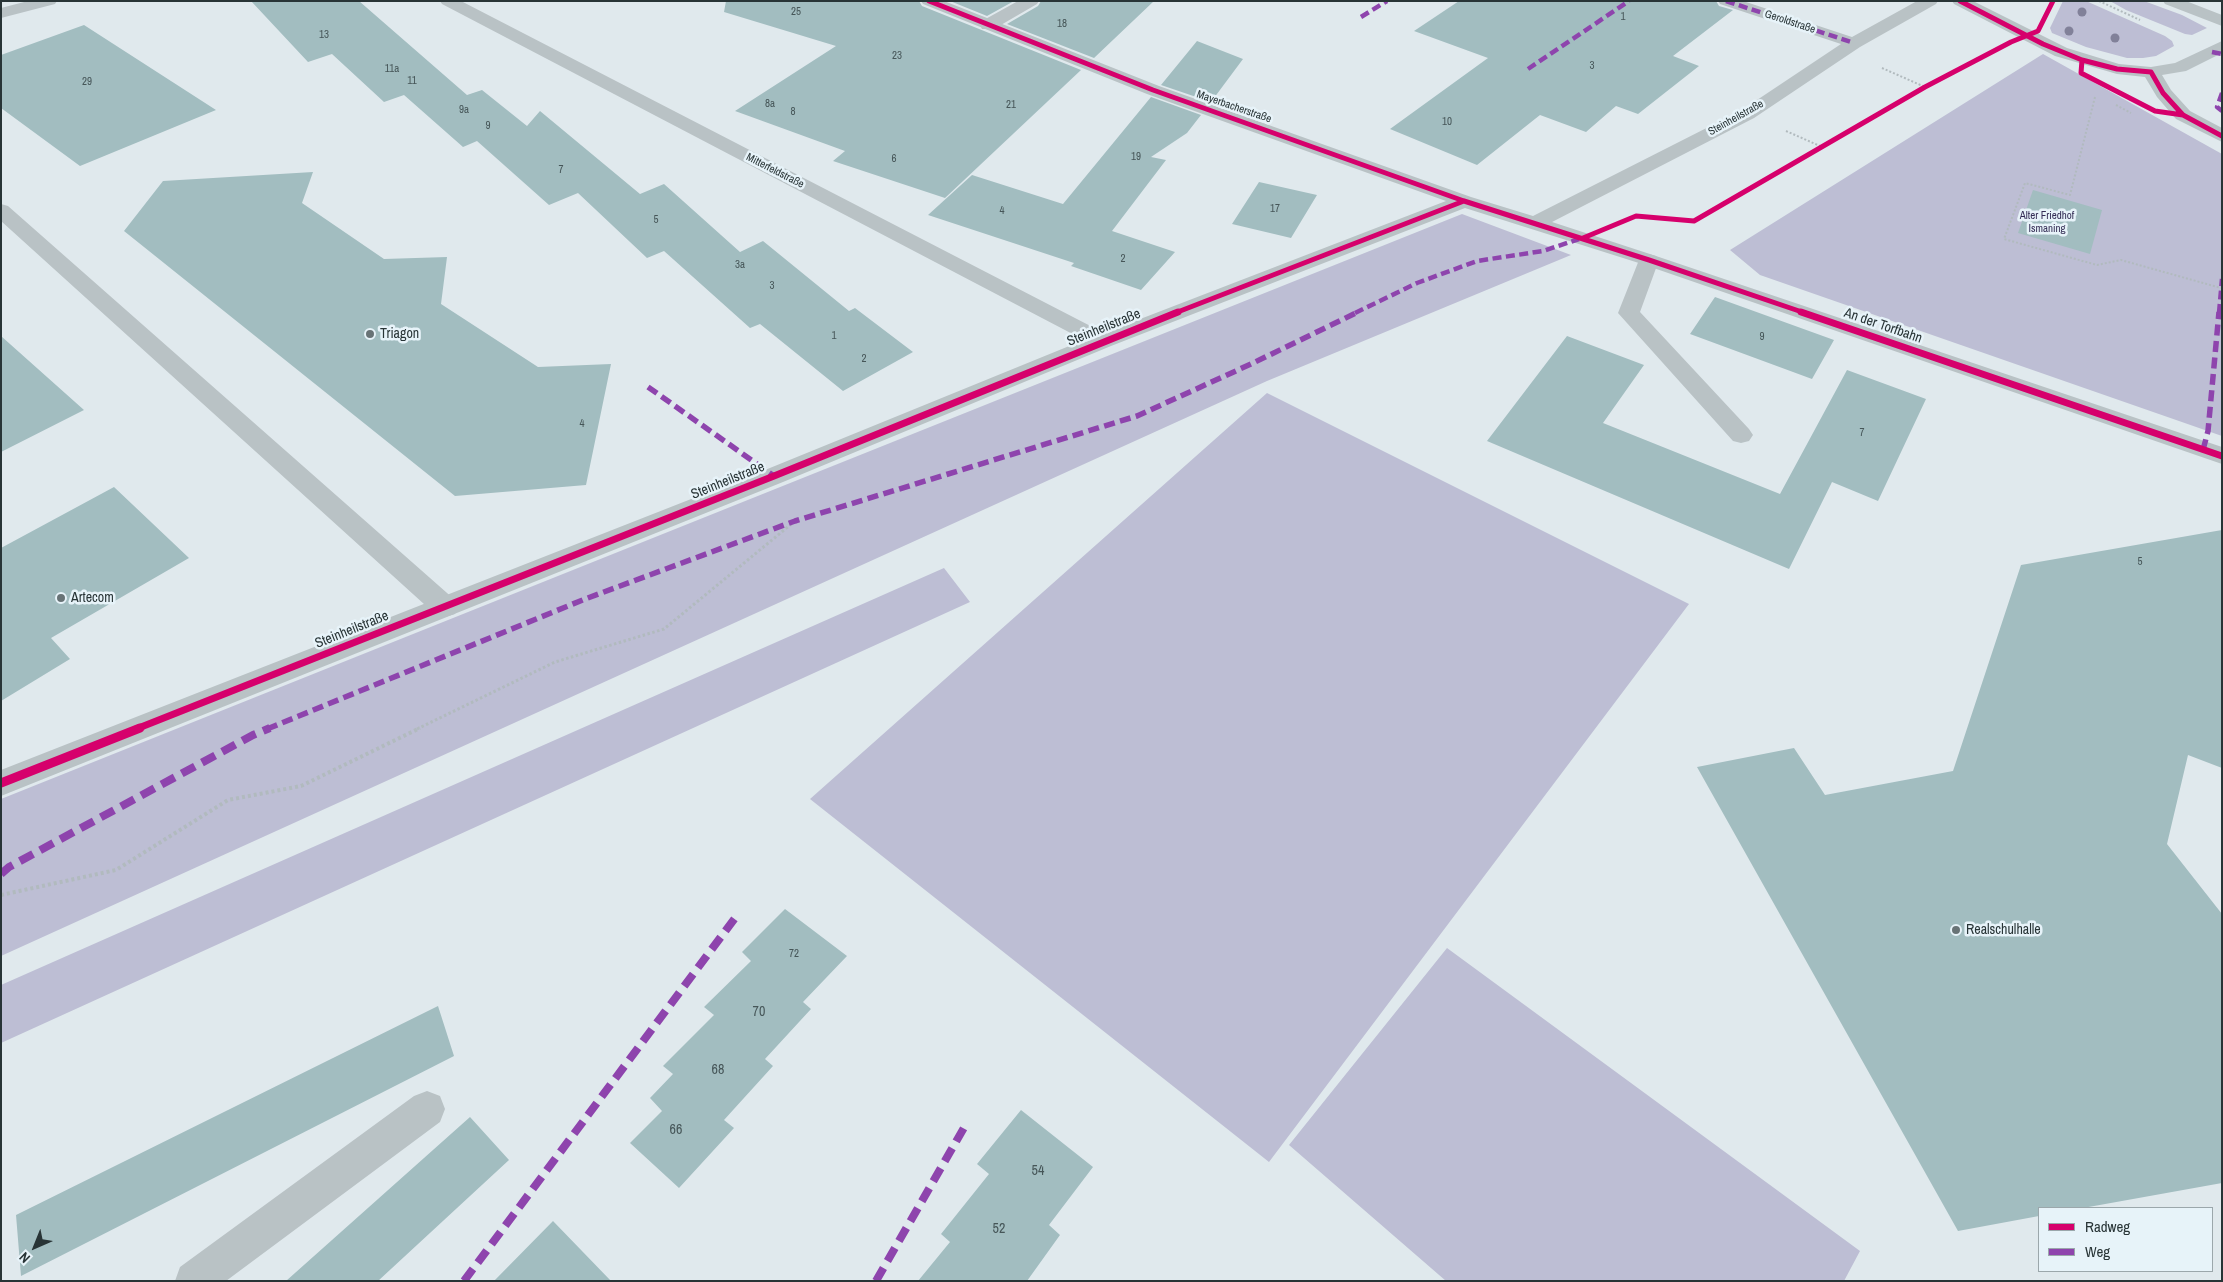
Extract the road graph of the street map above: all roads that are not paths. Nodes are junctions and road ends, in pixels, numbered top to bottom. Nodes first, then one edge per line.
1 (49, 1) edge
2 (448, 1) edge
3 (929, 1) edge
4 (1031, 1) edge
5 (1726, 1) edge
6 (1930, 1) edge
7 (1960, 1) edge
8 (2171, 1) edge
9 (1, 13) edge
10 (2222, 21) edge
11 (988, 25) junction
12 (1854, 43) junction
13 (2222, 46) edge
14 (2151, 72) junction
15 (2222, 136) edge
16 (1464, 201) junction
17 (1, 210) edge
18 (1535, 223) junction
19 (1649, 260) junction
20 (1103, 341) junction
21 (1741, 435) dead end
22 (2222, 456) edge
23 (445, 607) junction
24 (1, 783) edge
25 (428, 1109) dead end
26 (194, 1281) edge

1 - 9 street
2 - 20 street, Mitterfeldstraße
3 - 11 street, Mayerbacherstraße
4 - 11 street
5 - 12 street, Geroldstraße
6 - 12 street, Steinheilstraße
7 - 14 street
8 - 10 street
11 - 16 street, Mayerbacherstraße
12 - 18 street, Steinheilstraße
13 - 14 street
14 - 15 street
16 - 18 street, Mayerbacherstraße
16 - 20 street, Steinheilstraße
17 - 23 street
18 - 19 street, An der Torfbahn
19 - 21 street
19 - 22 street, An der Torfbahn
20 - 23 street, Steinheilstraße
23 - 24 street, Steinheilstraße
25 - 26 street

